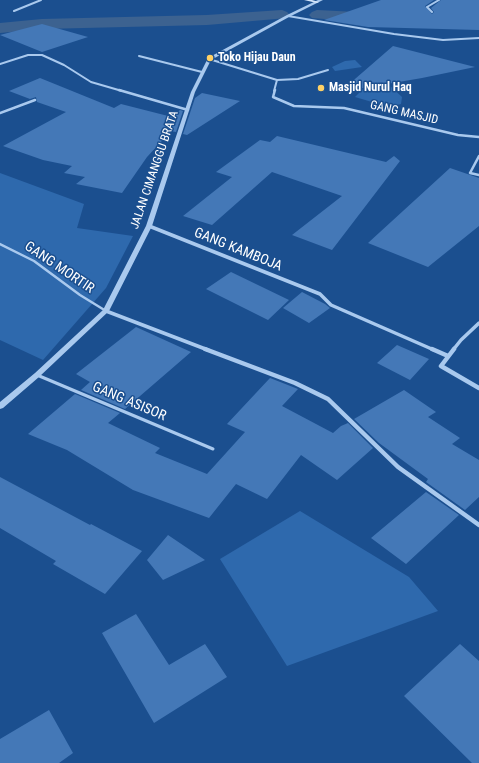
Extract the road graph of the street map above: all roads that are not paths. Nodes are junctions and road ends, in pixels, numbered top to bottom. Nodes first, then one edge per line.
1 (41, 0) edge
2 (306, 0) edge
3 (439, 0) edge
4 (319, 1) edge
5 (14, 11) dead end
6 (432, 12) dead end
7 (288, 16) junction
8 (479, 38) edge
9 (139, 56) dead end
10 (209, 59) junction
11 (0, 64) edge
12 (328, 70) dead end
13 (202, 72) junction
14 (278, 80) junction
15 (35, 100) dead end
16 (188, 110) junction
17 (0, 113) edge
18 (479, 137) edge
19 (479, 156) edge
20 (479, 175) edge
21 (149, 226) junction
22 (0, 244) edge
23 (106, 311) junction
24 (479, 323) edge
25 (448, 356) junction
26 (37, 375) junction
27 (479, 388) edge
28 (0, 406) edge
29 (212, 449) dead end
30 (479, 526) edge

1 - 5 street
2 - 4 main road
3 - 6 street
4 - 7 street
7 - 8 street
7 - 10 street
9 - 13 street
10 - 13 street, JALAN CIMANGGU BRATA
10 - 14 street
11 - 16 street
12 - 14 street
13 - 16 street, JALAN CIMANGGU BRATA
14 - 18 street, GANG MASJID
15 - 17 street
16 - 21 street, JALAN CIMANGGU BRATA
19 - 20 street
21 - 23 street, JALAN CIMANGGU BRATA
21 - 25 street, GANG KAMBOJA
22 - 23 lane, GANG MORTIR
23 - 26 street, JALAN CIMANGGU BRATA
23 - 30 street
24 - 25 street
25 - 27 street
26 - 28 street, JALAN CIMANGGU BRATA
26 - 29 lane, GANG ASISOR

